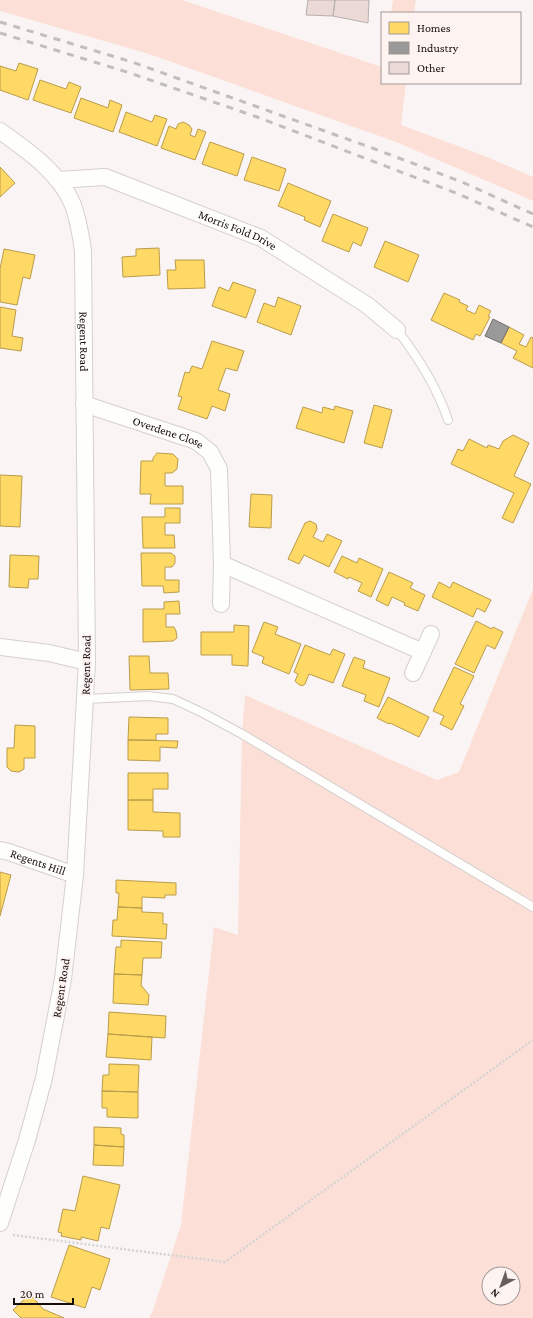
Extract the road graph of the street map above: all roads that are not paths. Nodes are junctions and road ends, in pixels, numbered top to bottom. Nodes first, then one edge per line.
1 (0, 131) edge
2 (58, 180) junction
3 (397, 330) joint
4 (84, 404) junction
5 (448, 420) dead end
6 (222, 564) junction
7 (222, 604) dead end
8 (432, 634) dead end
9 (0, 647) edge
10 (423, 652) junction
11 (87, 662) junction
12 (413, 673) dead end
13 (86, 699) junction
14 (0, 850) edge
15 (75, 875) junction
16 (533, 907) edge
17 (4, 1229) edge

1 - 2 street, Regent Road
2 - 3 street, Morris Fold Drive
2 - 4 street, Regent Road
3 - 5 lane
4 - 6 street, Overdene Close
4 - 11 street, Regent Road
6 - 7 street, Overdene Close
6 - 10 street
8 - 10 street
9 - 11 street
10 - 12 street
11 - 13 street, Regent Road
13 - 15 street, Regent Road
13 - 16 lane
14 - 15 street, Regents Hill
15 - 17 street, Regent Road

